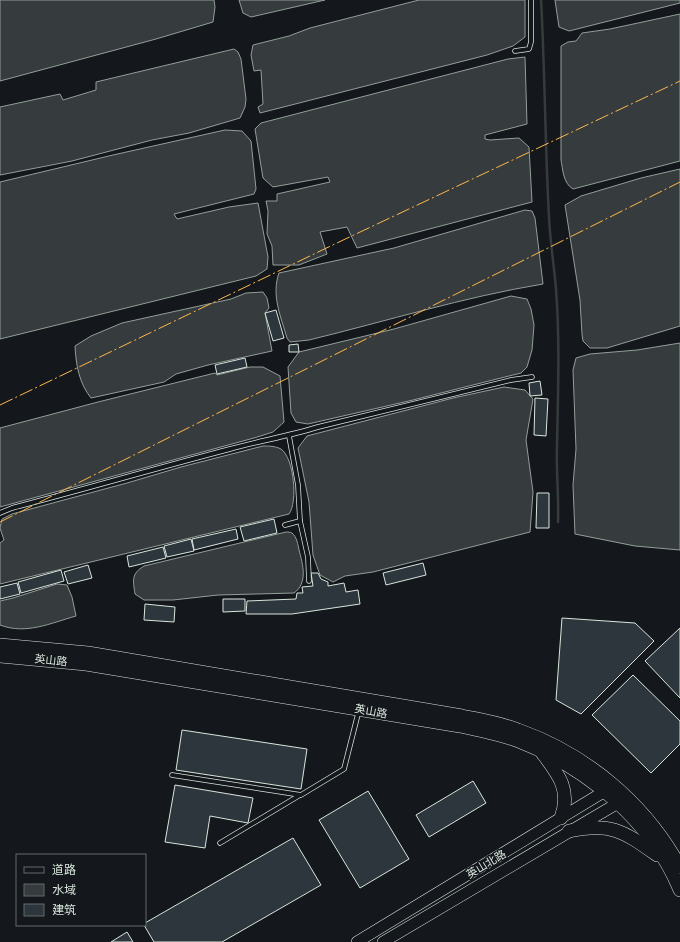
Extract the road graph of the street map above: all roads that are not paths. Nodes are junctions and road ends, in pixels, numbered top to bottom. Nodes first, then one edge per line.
1 (531, 0) edge
2 (515, 52) dead end
3 (532, 377) dead end
4 (289, 436) junction
5 (0, 513) edge
6 (300, 521) junction
7 (285, 525) dead end
8 (309, 581) dead end
9 (0, 645) edge
10 (0, 656) edge
11 (360, 709) junction
12 (541, 751) junction
13 (172, 775) dead end
14 (609, 788) junction
15 (300, 795) junction
16 (622, 800) junction
17 (561, 818) junction
18 (569, 831) junction
19 (220, 843) dead end
20 (665, 861) junction
21 (680, 866) edge
22 (680, 890) edge
23 (357, 942) edge
24 (383, 942) edge

1 - 2 lane
3 - 4 lane
4 - 5 lane
4 - 6 lane
6 - 7 lane
6 - 8 lane
9 - 14 main road, 英山路
10 - 11 main road, 英山路
11 - 12 main road, 英山路
11 - 15 lane
12 - 14 main road, 英山路
12 - 17 main road
13 - 15 lane
14 - 16 main road, 英山路
14 - 17 main road, 英山北路
15 - 19 lane
16 - 18 main road, 英山北路
16 - 20 main road, 英山路
16 - 21 main road, 英山路
17 - 23 main road, 英山北路
18 - 20 main road
18 - 24 main road, 英山北路
20 - 22 main road, 英山路

